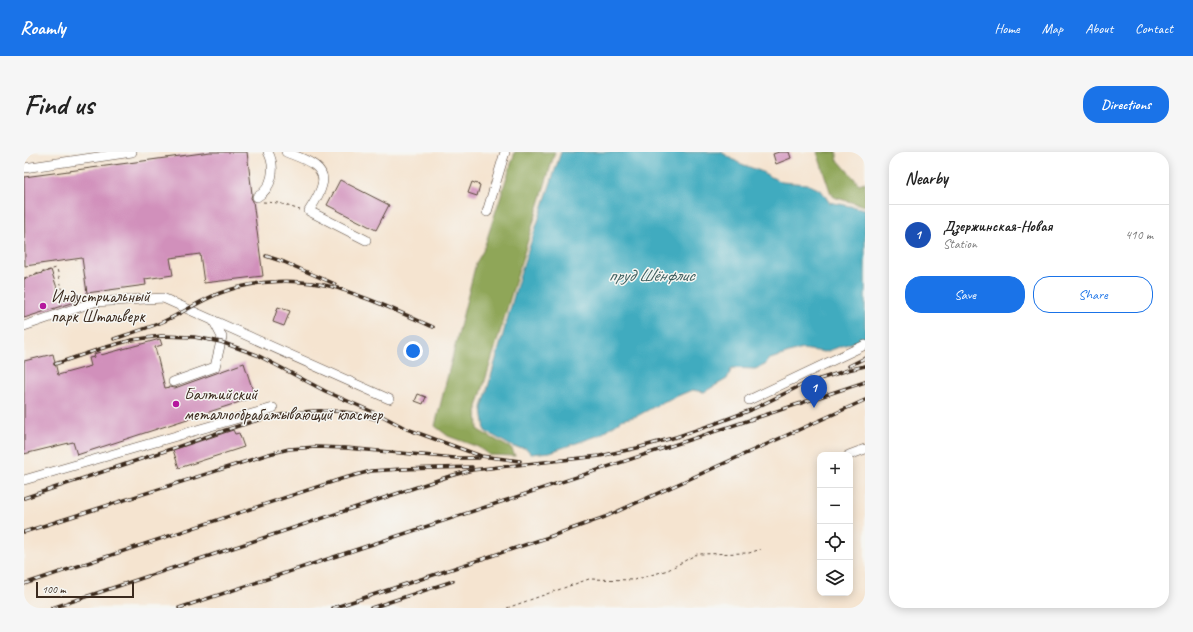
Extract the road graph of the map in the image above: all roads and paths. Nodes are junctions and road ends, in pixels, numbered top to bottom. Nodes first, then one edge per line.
1 (132, 152) edge
2 (268, 152) edge
3 (286, 152) edge
4 (505, 152) edge
5 (24, 168) edge
6 (259, 200) joint
7 (309, 211) junction
8 (488, 212) dead end
9 (366, 240) dead end
10 (24, 278) edge
11 (68, 311) junction
12 (213, 320) junction
13 (24, 326) edge
14 (865, 345) edge
15 (173, 382) dead end
16 (389, 399) dead end
17 (749, 400) dead end
18 (273, 408) dead end
19 (865, 450) edge
20 (853, 454) edge
21 (24, 480) edge
22 (761, 549) dead end
23 (507, 608) edge

1 - 5 street
2 - 6 street
3 - 7 street
4 - 8 street
6 - 7 path
7 - 9 street
10 - 11 path
11 - 12 street
11 - 13 street
12 - 15 street
12 - 16 street
14 - 17 street
18 - 21 street
19 - 20 street
22 - 23 path

